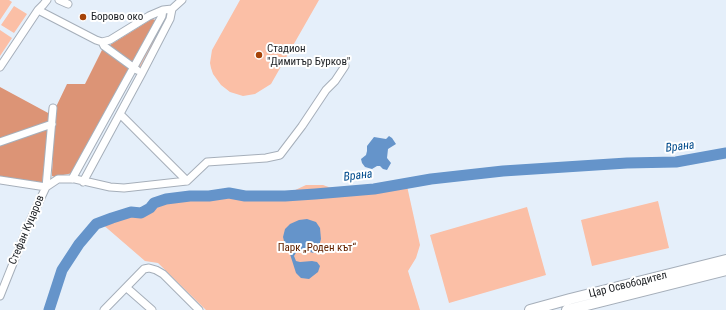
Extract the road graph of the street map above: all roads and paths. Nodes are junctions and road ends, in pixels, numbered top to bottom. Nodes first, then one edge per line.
1 (46, 0) edge
2 (59, 0) edge
3 (182, 0) edge
4 (68, 4) dead end
5 (172, 9) junction
6 (38, 10) junction
7 (163, 13) junction
8 (170, 19) junction
9 (102, 42) junction
10 (345, 66) dead end
11 (0, 67) edge
12 (133, 68) junction
13 (142, 72) junction
14 (113, 104) junction
15 (53, 108) dead end
16 (121, 112) junction
17 (52, 124) junction
18 (100, 128) junction
19 (109, 133) junction
20 (0, 142) edge
21 (80, 165) junction
22 (90, 169) junction
23 (72, 179) junction
24 (0, 180) edge
25 (187, 181) junction
26 (83, 182) junction
27 (46, 187) junction
28 (726, 260) edge
29 (726, 270) edge
30 (127, 288) junction
31 (0, 296) edge
32 (104, 310) edge
33 (152, 310) edge
34 (199, 310) edge
35 (530, 310) edge
36 (567, 310) edge

1 - 6 street
2 - 4 street
3 - 5 street
5 - 7 street
5 - 8 street
6 - 9 street
6 - 11 street
7 - 8 street
7 - 9 street
7 - 12 street
8 - 13 street
9 - 12 street
10 - 25 street
12 - 13 street
12 - 14 street
13 - 16 street
14 - 16 street
14 - 18 street
15 - 17 street, Стефан Куцаров
16 - 19 street
16 - 25 street
17 - 20 street
17 - 27 street, Стефан Куцаров
18 - 19 street
18 - 21 street
19 - 22 street
21 - 22 street
21 - 23 street
22 - 26 street
23 - 26 street
23 - 27 street
24 - 27 street
25 - 26 street
27 - 31 street, Стефан Куцаров
28 - 35 street, Цар Освободител
29 - 36 street, Цар Освободител
30 - 32 street
30 - 33 street
30 - 34 street

